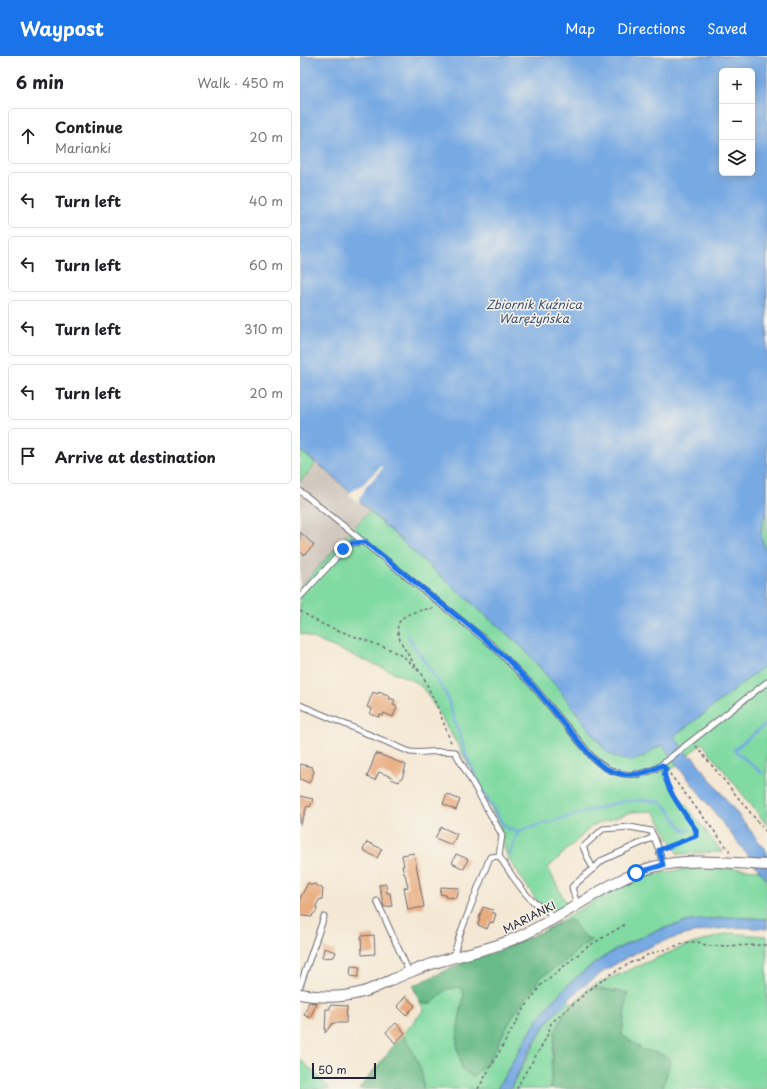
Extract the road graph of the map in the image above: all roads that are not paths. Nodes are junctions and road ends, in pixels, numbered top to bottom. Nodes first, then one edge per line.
1 (300, 491) edge
2 (365, 542) junction
3 (300, 597) edge
4 (767, 682) edge
5 (300, 705) edge
6 (654, 837) junction
7 (499, 856) junction
8 (663, 865) junction
9 (767, 865) edge
10 (593, 869) junction
11 (378, 901) dead end
12 (577, 905) junction
13 (324, 917) dead end
14 (554, 918) junction
15 (453, 957) junction
16 (409, 972) junction
17 (300, 986) edge
18 (300, 994) edge

1 - 2 lane
2 - 3 lane
2 - 4 lane
5 - 7 lane
6 - 8 lane
6 - 10 lane
6 - 10 lane
7 - 14 lane
7 - 15 lane
8 - 9 street, MARIANKI
8 - 12 street, MARIANKI
10 - 12 lane
11 - 16 lane
12 - 14 street, MARIANKI
13 - 17 lane
14 - 15 street, MARIANKI
15 - 16 street, MARIANKI
16 - 18 street, MARIANKI

